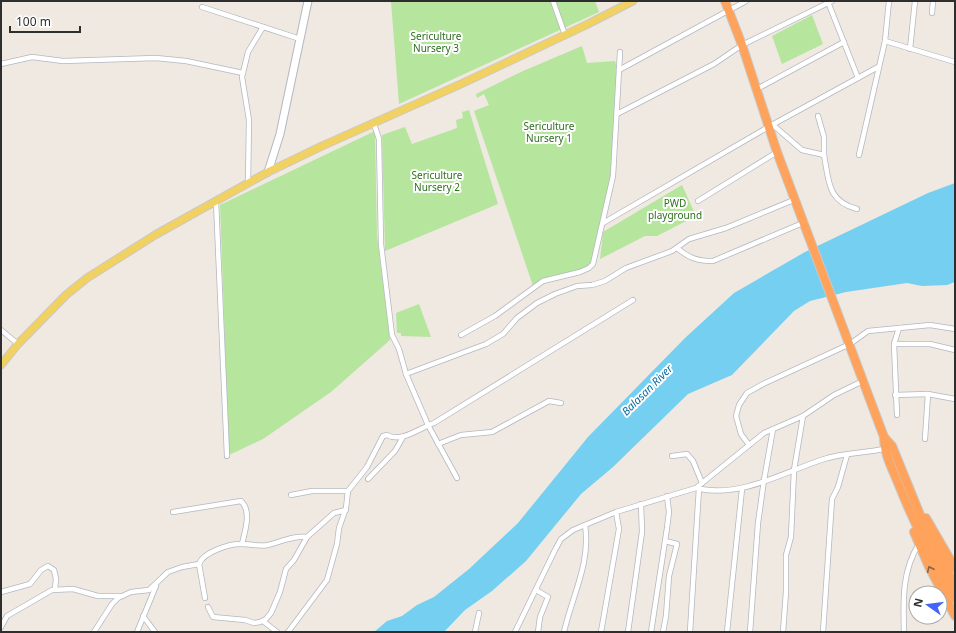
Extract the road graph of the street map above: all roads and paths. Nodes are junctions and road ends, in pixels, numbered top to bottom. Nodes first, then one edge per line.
1 (308, 1) edge
2 (553, 1) edge
3 (633, 1) edge
4 (725, 1) edge
5 (746, 1) edge
6 (889, 1) edge
7 (915, 1) edge
8 (933, 1) edge
9 (830, 2) edge
10 (202, 6) dead end
11 (728, 10) junction
12 (932, 13) dead end
13 (263, 27) junction
14 (565, 35) junction
15 (300, 39) junction
16 (885, 41) junction
17 (844, 42) junction
18 (742, 45) junction
19 (910, 48) junction
20 (620, 52) dead end
21 (955, 58) edge
22 (955, 62) edge
23 (1, 64) edge
24 (878, 67) junction
25 (619, 70) junction
26 (243, 73) junction
27 (858, 78) junction
28 (757, 89) junction
29 (617, 114) junction
30 (818, 116) dead end
31 (374, 124) junction
32 (772, 126) junction
33 (778, 152) junction
34 (824, 155) junction
35 (859, 155) dead end
36 (268, 172) junction
37 (248, 183) junction
38 (796, 199) junction
39 (216, 201) junction
40 (698, 201) dead end
41 (857, 209) dead end
42 (603, 223) junction
43 (806, 225) junction
44 (677, 248) junction
45 (633, 300) dead end
46 (900, 328) junction
47 (955, 329) edge
48 (1, 330) edge
49 (462, 335) dead end
50 (18, 344) junction
51 (850, 344) junction
52 (894, 344) junction
53 (955, 350) edge
54 (1, 365) edge
55 (406, 374) junction
56 (863, 381) junction
57 (928, 394) junction
58 (895, 395) junction
59 (955, 399) edge
60 (562, 403) dead end
61 (897, 415) dead end
62 (803, 416) junction
63 (428, 425) junction
64 (773, 429) junction
65 (404, 436) junction
66 (884, 437) junction
67 (925, 439) dead end
68 (438, 444) junction
69 (749, 445) junction
70 (884, 448) junction
71 (847, 455) junction
72 (227, 456) dead end
73 (672, 456) dead end
74 (794, 470) junction
75 (457, 478) dead end
76 (368, 479) dead end
77 (764, 480) junction
78 (700, 486) junction
79 (742, 489) junction
80 (348, 491) junction
81 (291, 495) dead end
82 (667, 496) junction
83 (908, 498) junction
84 (641, 504) junction
85 (346, 510) junction
86 (173, 512) dead end
87 (616, 512) junction
88 (585, 525) junction
89 (308, 537) junction
90 (665, 541) junction
91 (242, 544) junction
92 (919, 544) junction
93 (939, 563) junction
94 (199, 564) junction
95 (954, 566) edge
96 (158, 583) junction
97 (955, 586) edge
98 (55, 590) junction
99 (536, 590) junction
100 (1, 592) edge
101 (121, 596) junction
102 (205, 598) dead end
103 (955, 599) edge
104 (208, 607) dead end
105 (479, 613) dead end
106 (144, 616) junction
107 (955, 616) edge
108 (263, 621) junction
109 (1, 627) edge
110 (94, 632) edge
111 (137, 632) edge
112 (155, 632) edge
113 (278, 632) edge
114 (288, 632) edge
115 (475, 632) edge
116 (515, 632) edge
117 (538, 632) edge
118 (564, 632) edge
119 (601, 632) edge
120 (628, 632) edge
121 (651, 632) edge
122 (663, 632) edge
123 (690, 632) edge
124 (727, 632) edge
125 (750, 632) edge
126 (783, 632) edge
127 (823, 632) edge
128 (904, 632) edge

1 - 15 street
2 - 14 street
3 - 14 main road
4 - 11 highway
5 - 11 street
6 - 16 street
7 - 19 street
8 - 12 street
9 - 17 street
9 - 18 street
10 - 13 street
11 - 18 highway
11 - 25 street
13 - 15 street
13 - 26 street
14 - 31 main road
15 - 36 street
16 - 19 street
16 - 24 street
17 - 27 street
17 - 28 street
18 - 28 highway
18 - 29 street
19 - 22 street
20 - 25 street
21 - 22 street
23 - 26 street
24 - 27 street
24 - 35 street
25 - 29 street
26 - 37 street
27 - 32 street
28 - 32 highway
29 - 42 street
30 - 34 street
31 - 36 main road
31 - 55 street
32 - 33 highway
32 - 34 street
32 - 42 street
33 - 38 highway
33 - 40 street
34 - 41 street
36 - 37 main road
37 - 39 main road
38 - 43 highway
38 - 44 street
39 - 50 main road
39 - 72 street
42 - 49 street
43 - 44 street
43 - 51 highway
44 - 55 street
45 - 63 street
46 - 47 street
46 - 51 street
46 - 52 street
48 - 50 street
50 - 54 main road
51 - 56 highway
51 - 69 street
52 - 53 street
52 - 58 street
55 - 63 street
56 - 62 street
56 - 66 highway
57 - 58 street
57 - 59 street
57 - 67 street
58 - 61 street
60 - 68 street
62 - 64 street
62 - 74 street
63 - 65 street
63 - 68 street
64 - 69 street
64 - 77 street
65 - 76 street
65 - 80 street
66 - 70 highway
66 - 83 highway
68 - 75 street
69 - 78 street
70 - 71 street
70 - 83 highway
71 - 74 street
71 - 127 street
73 - 78 street
74 - 77 street
74 - 126 street
77 - 79 street
77 - 125 street
78 - 79 street
78 - 82 street
78 - 123 street
79 - 124 street
80 - 81 street
80 - 85 street
82 - 84 street
82 - 90 street
83 - 92 highway
83 - 93 highway
83 - 95 highway
84 - 87 street
84 - 120 street
85 - 89 street
85 - 114 street
86 - 91 street
87 - 88 street
87 - 119 street
88 - 99 street
88 - 118 street
89 - 91 street
89 - 108 street
90 - 121 street
90 - 122 street
91 - 94 street
107 -> 92 highway
92 - 128 street
93 - 97 highway
93 - 103 highway
94 - 96 street
94 - 102 street
96 - 101 street
96 - 106 street
98 - 100 street
98 - 101 street
98 - 109 street
99 - 116 street
99 - 117 street
101 - 110 street
104 - 108 street
105 - 115 street
106 - 111 street
106 - 112 street
108 - 113 street

